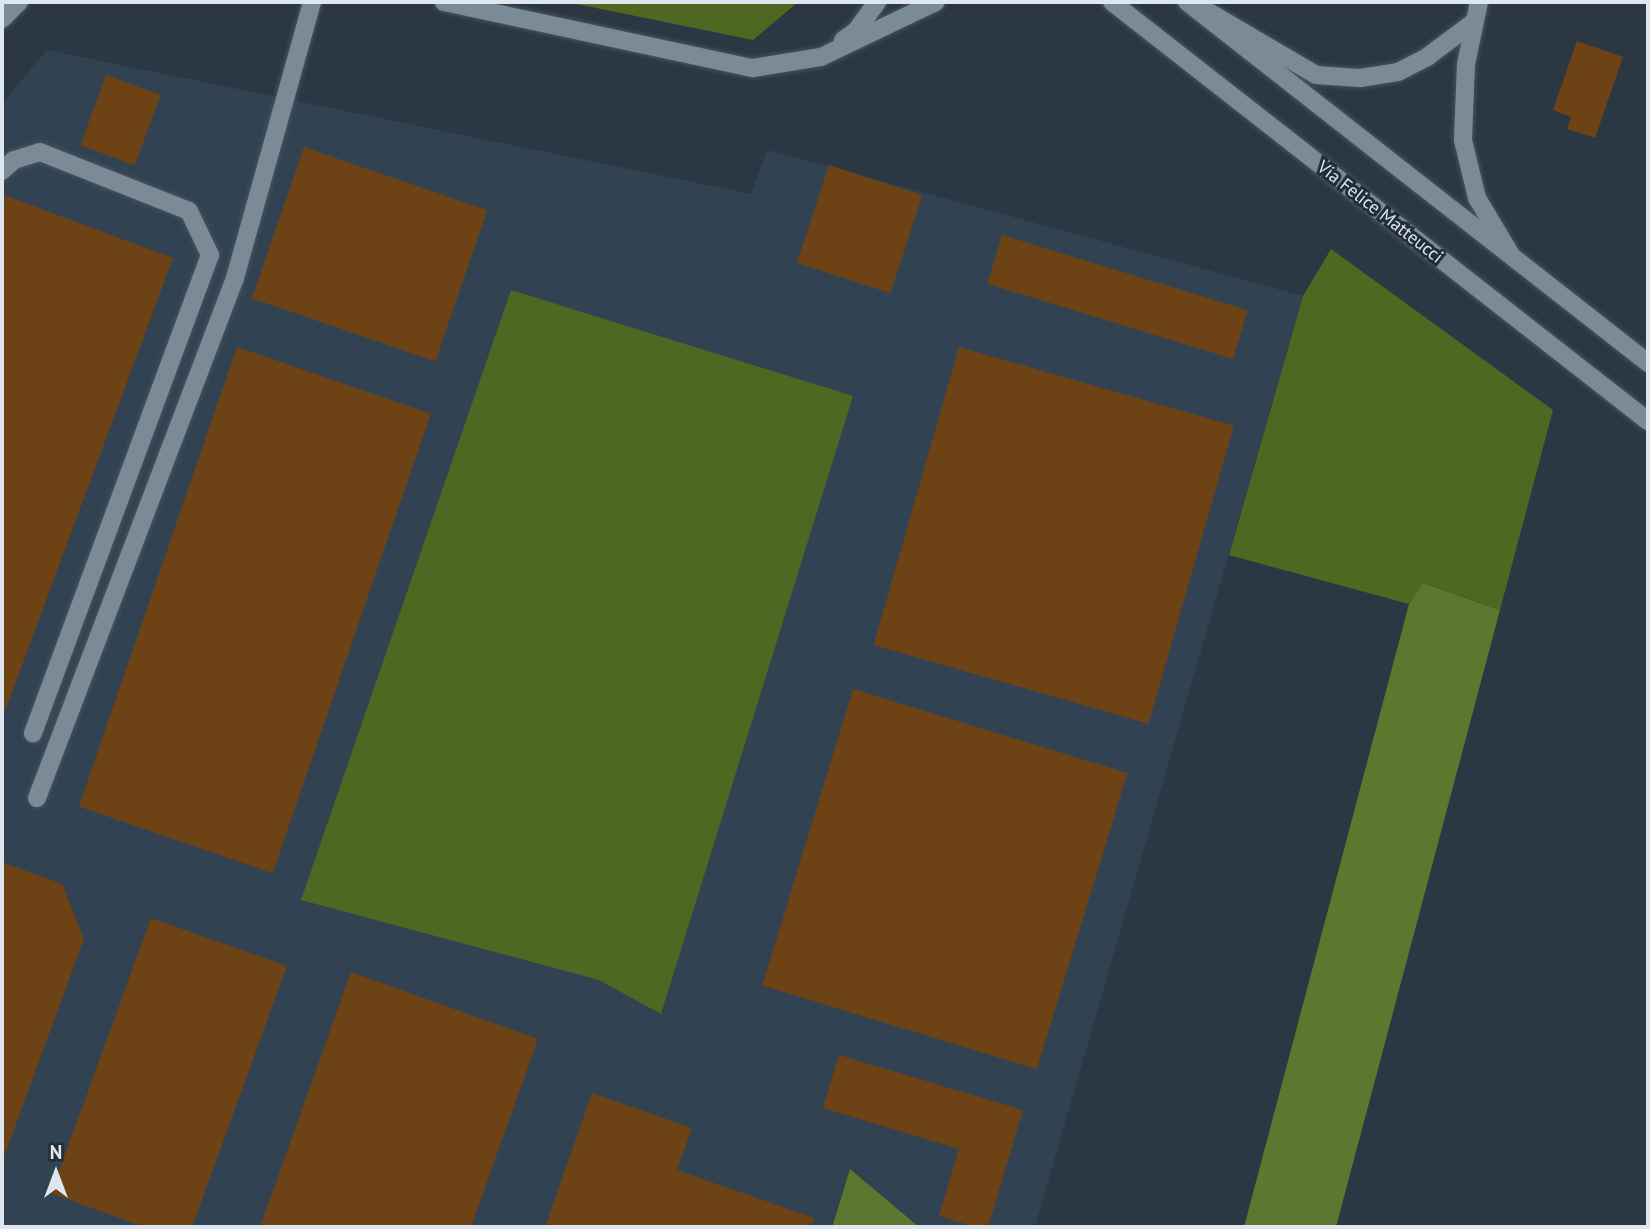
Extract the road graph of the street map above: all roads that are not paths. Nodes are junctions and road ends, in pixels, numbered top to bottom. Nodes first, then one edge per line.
1 (19, 2) edge
2 (312, 2) edge
3 (444, 2) edge
4 (877, 2) edge
5 (936, 2) edge
6 (1112, 2) edge
7 (1189, 2) edge
8 (1479, 2) edge
9 (2, 19) edge
10 (1474, 22) junction
11 (821, 57) junction
12 (2, 171) edge
13 (1512, 258) junction
14 (1648, 363) edge
15 (1648, 421) edge
16 (33, 733) dead end
17 (37, 798) dead end

1 - 9 main road
2 - 17 main road
3 - 11 main road
4 - 11 main road
5 - 11 main road
6 - 15 main road, Via Felice Matteucci
7 - 10 main road
7 - 13 main road
8 - 10 main road
10 - 13 main road
12 - 16 main road
13 - 14 main road

